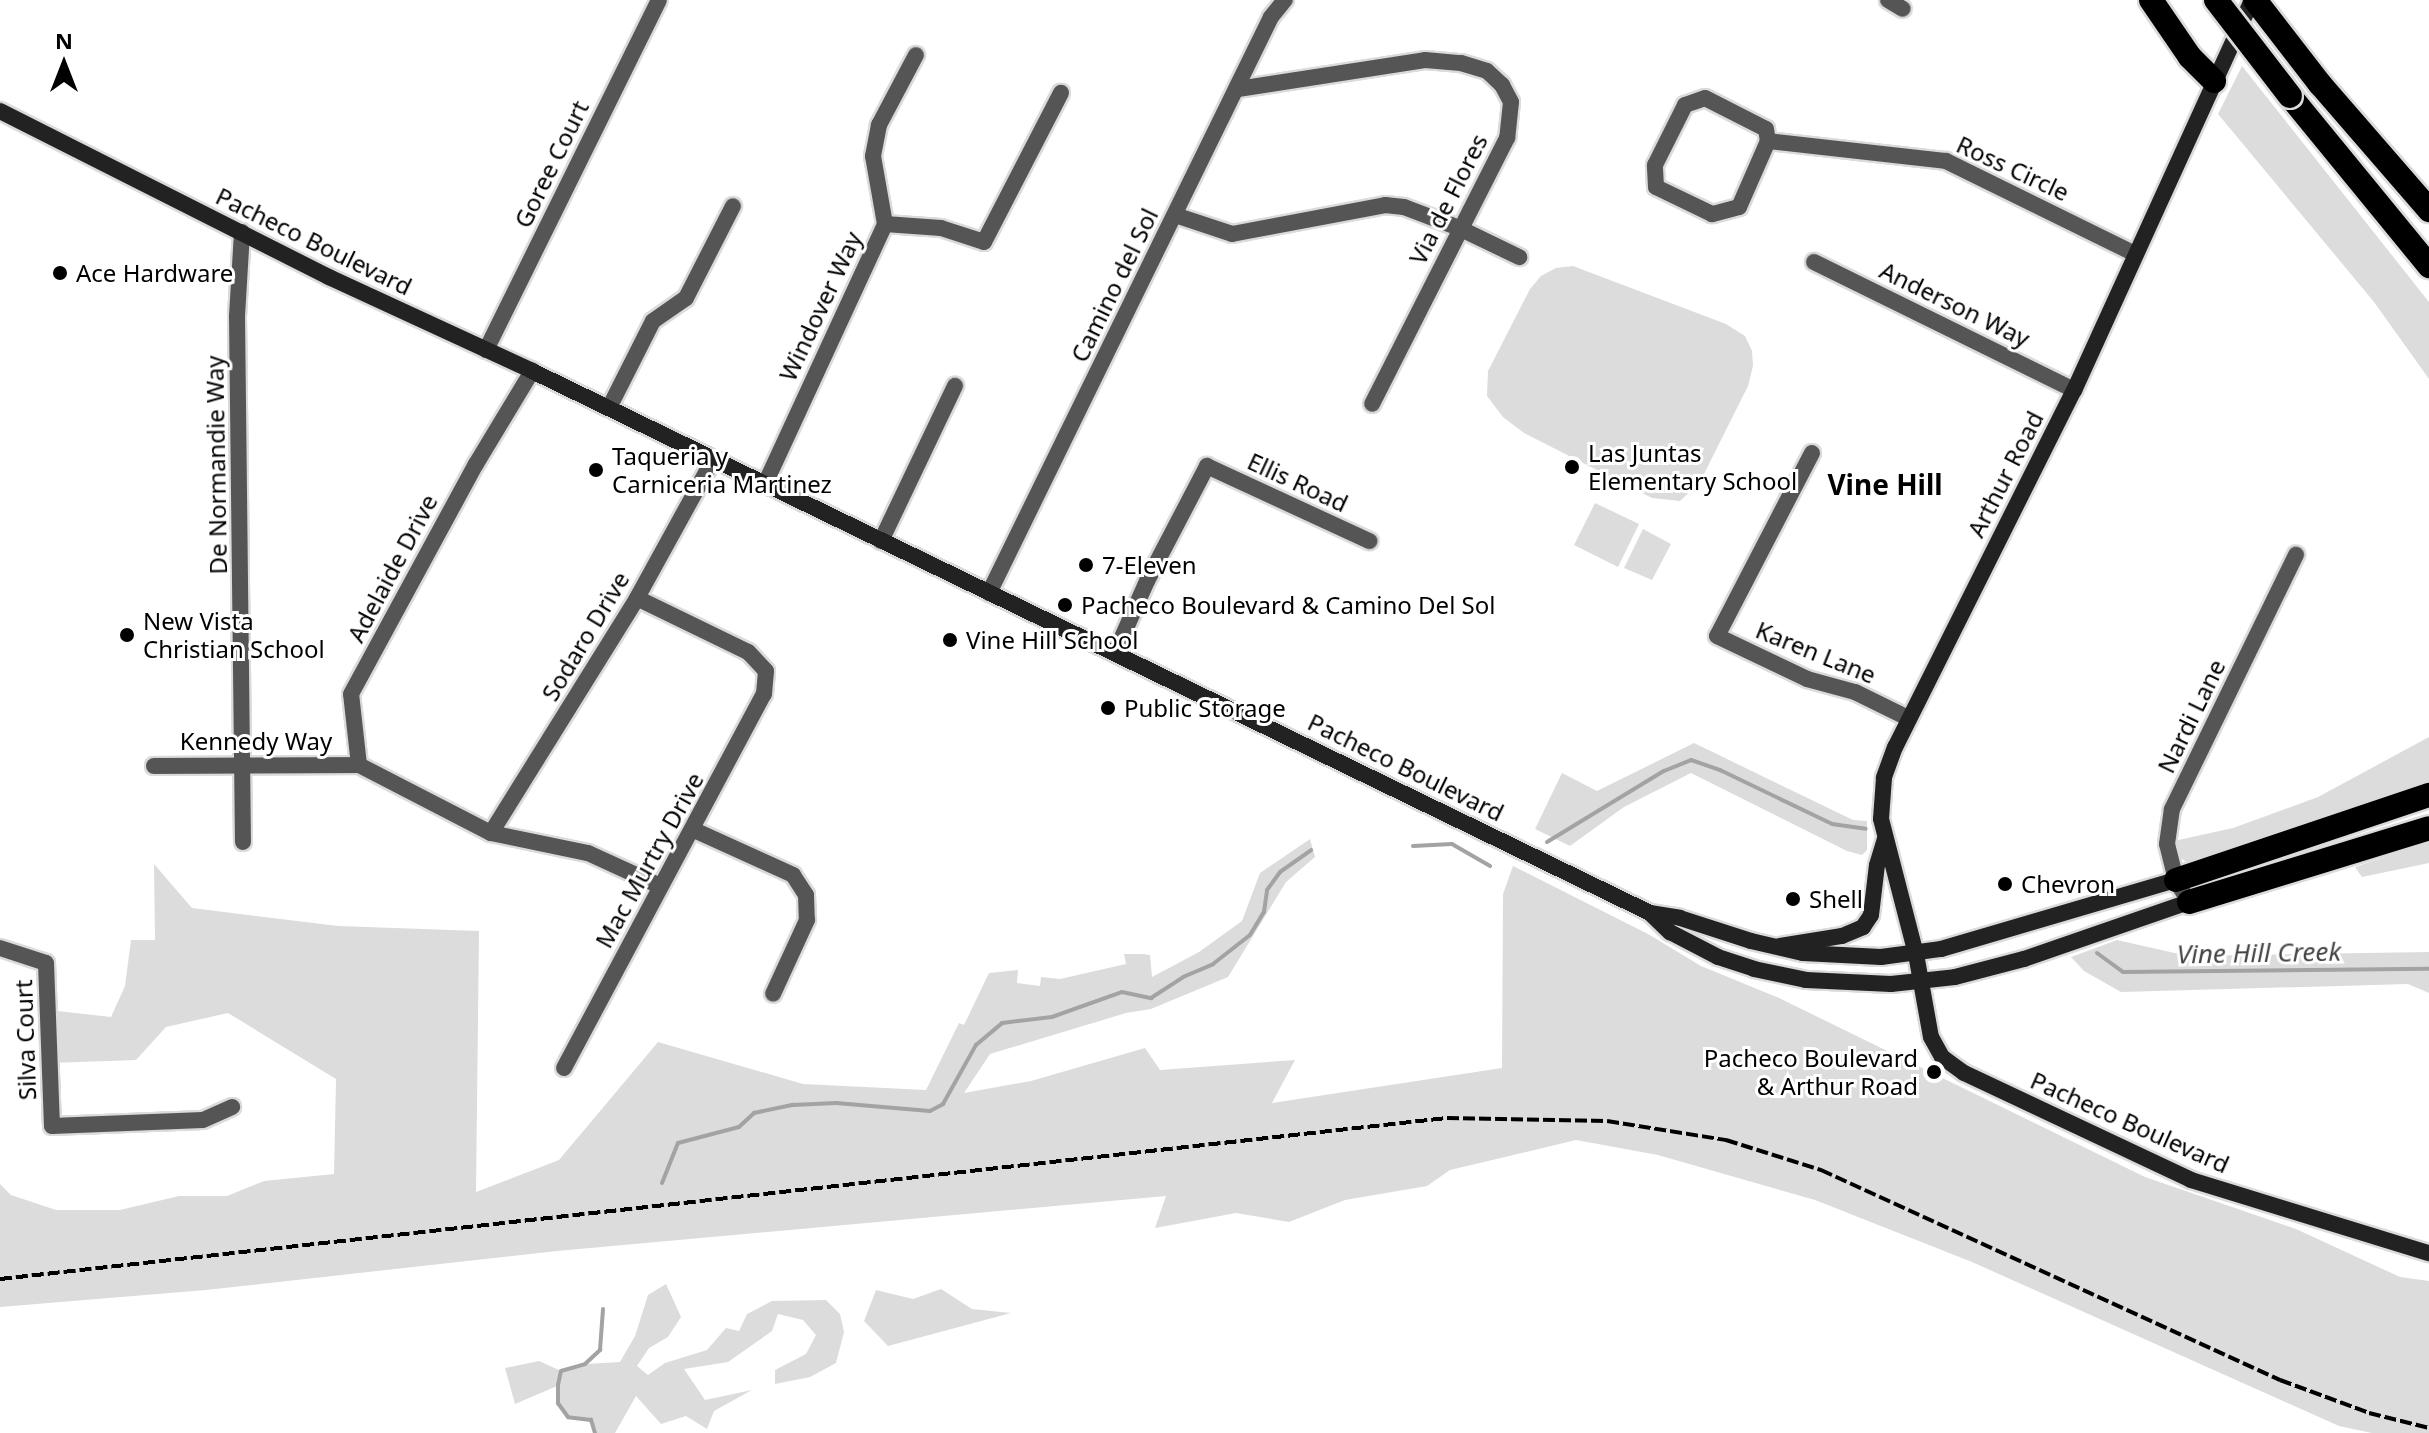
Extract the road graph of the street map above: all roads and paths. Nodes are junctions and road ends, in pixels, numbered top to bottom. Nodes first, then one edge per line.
1 (659, 0) edge
2 (1285, 0) edge
3 (2151, 0) edge
4 (2216, 0) edge
5 (2253, 0) edge
6 (916, 55) dead end
7 (2214, 81) junction
8 (1238, 89) junction
9 (1061, 93) dead end
10 (0, 111) edge
11 (1768, 141) junction
12 (733, 206) dead end
13 (2429, 210) edge
14 (1175, 215) junction
15 (885, 224) junction
16 (1459, 228) junction
17 (242, 232) junction
18 (2135, 254) junction
19 (1519, 257) dead end
20 (1814, 262) dead end
21 (2429, 266) edge
22 (486, 350) junction
23 (532, 371) junction
24 (955, 386) dead end
25 (2074, 390) junction
26 (1372, 404) dead end
27 (609, 408) junction
28 (1812, 453) dead end
29 (713, 460) junction
30 (765, 484) junction
31 (881, 541) junction
32 (1369, 541) dead end
33 (2296, 555) dead end
34 (989, 593) junction
35 (637, 598) junction
36 (1115, 653) junction
37 (1908, 718) junction
38 (245, 765) junction
39 (359, 765) junction
40 (154, 766) dead end
41 (2429, 795) edge
42 (2429, 828) edge
43 (694, 830) junction
44 (491, 833) junction
45 (1885, 839) junction
46 (243, 842) dead end
47 (2176, 880) junction
48 (660, 886) junction
49 (2189, 902) junction
50 (1650, 913) junction
51 (1778, 947) junction
52 (0, 948) edge
53 (1916, 954) junction
54 (1921, 981) junction
55 (773, 994) dead end
56 (564, 1068) dead end
57 (232, 1107) dead end
58 (2429, 1253) edge

1 - 22 street, Goree Court
2 - 8 street, Camino del Sol
3 - 7 highway
4 - 21 highway, bridge
5 - 7 main road, Arthur Road
5 - 13 highway
6 - 15 street, Windover Way
7 - 18 main road, Arthur Road
8 - 14 street, Camino del Sol
8 - 16 street, Via de Flores
9 - 15 street
10 - 17 main road, Pacheco Boulevard
11 - 11 street
11 - 18 street, Ross Circle
12 - 27 street
14 - 16 street
14 - 34 street, Camino del Sol
15 - 30 street, Windover Way
16 - 19 street
16 - 26 street, Via de Flores
17 - 22 main road, Pacheco Boulevard
17 - 38 street, De Normandie Way
18 - 25 main road, Arthur Road
20 - 25 street, Anderson Way
22 - 23 main road, Pacheco Boulevard
23 - 27 main road, Pacheco Boulevard
23 - 39 street, Adelaide Drive
24 - 31 street
25 - 37 main road, Arthur Road
27 - 29 main road, Pacheco Boulevard
28 - 37 street, Karen Lane
29 - 30 main road, Pacheco Boulevard
29 - 35 street, Sodaro Drive
30 - 31 main road, Pacheco Boulevard
31 - 34 main road, Pacheco Boulevard
32 - 36 street, Ellis Road
33 - 47 street, Nardi Lane
34 - 36 main road, Pacheco Boulevard
35 - 43 street, Mac Murtry Drive
35 - 44 street, Sodaro Drive
36 - 50 main road, Pacheco Boulevard
37 - 45 main road, Arthur Road
38 - 39 street, Kennedy Way
38 - 40 street, Kennedy Way
38 - 46 street, De Normandie Way
39 - 44 street
41 - 47 highway
42 - 49 highway
43 - 48 street, Mac Murtry Drive
43 - 55 street
44 - 48 street
45 - 51 main road
45 - 53 main road, Arthur Road
47 - 49 street, Nardi Lane
47 - 53 main road, Pacheco Boulevard
48 - 56 street, Mac Murtry Drive
49 - 54 main road, Pacheco Boulevard
50 - 51 main road, Pacheco Boulevard
50 - 54 main road, Pacheco Boulevard
51 - 53 main road, Pacheco Boulevard
52 - 57 street, Silva Court
53 - 54 main road, Arthur Road
54 - 58 main road, Pacheco Boulevard

